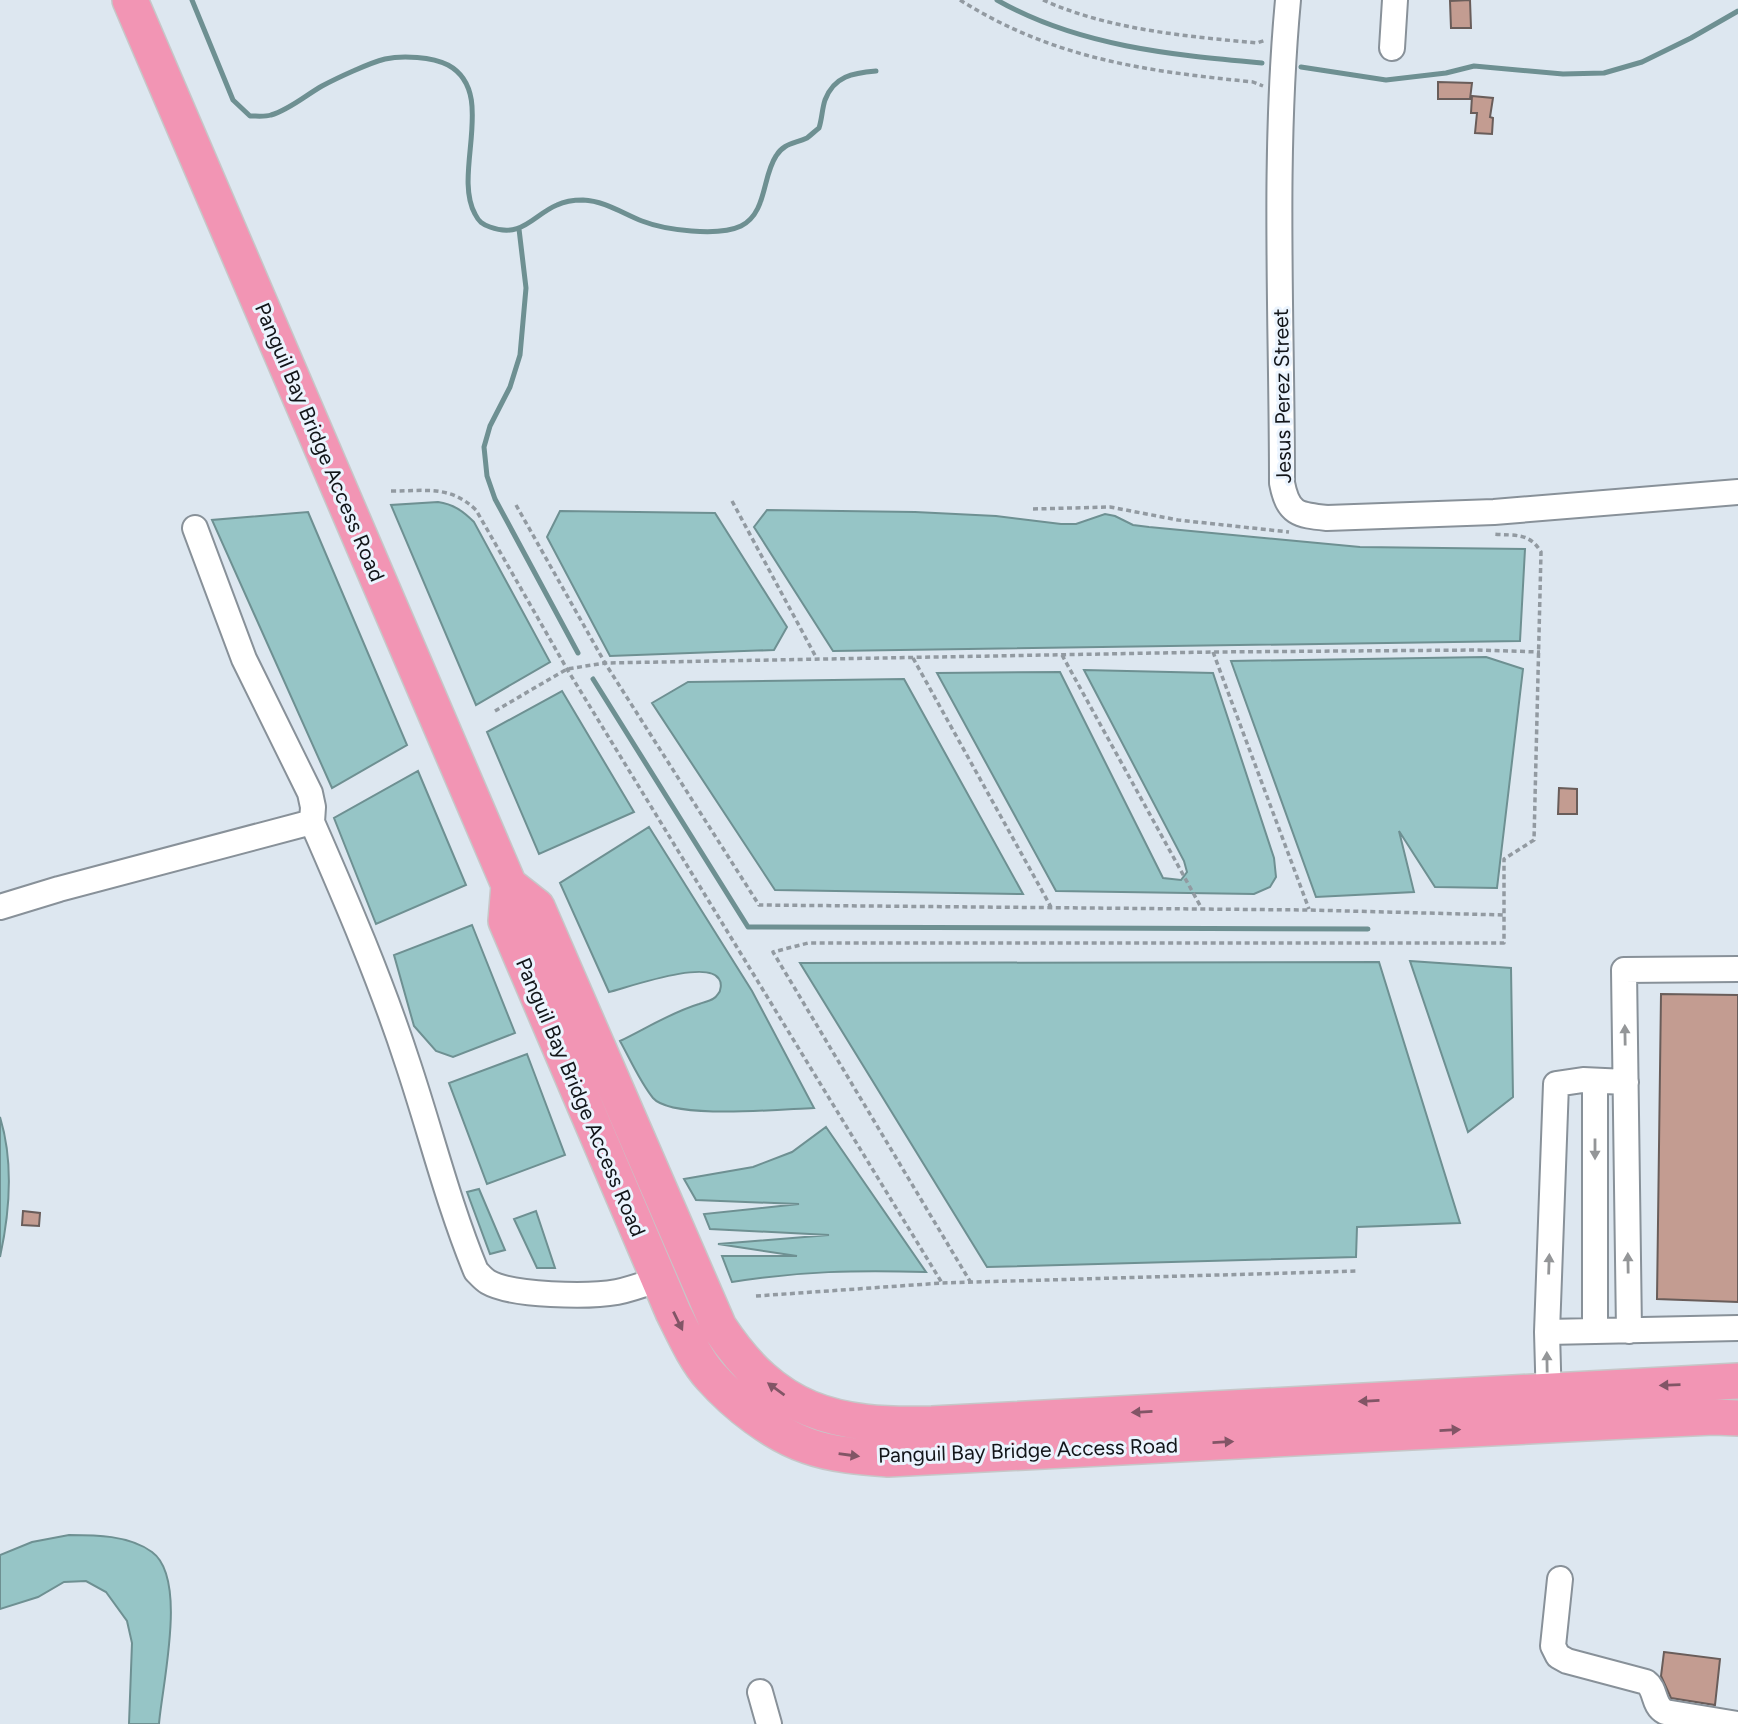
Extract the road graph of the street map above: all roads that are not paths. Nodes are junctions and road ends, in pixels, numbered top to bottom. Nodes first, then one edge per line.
1 (130, 0) edge
2 (1288, 0) edge
3 (1395, 0) edge
4 (1392, 48) dead end
5 (1738, 492) edge
6 (195, 528) dead end
7 (312, 822) junction
8 (509, 884) junction
9 (0, 907) edge
10 (1738, 969) edge
11 (1595, 1081) junction
12 (1626, 1082) junction
13 (659, 1279) junction
14 (1738, 1328) edge
15 (1595, 1331) junction
16 (1629, 1331) junction
17 (1547, 1332) junction
18 (1738, 1381) edge
19 (1548, 1391) junction
20 (1738, 1418) edge
21 (1550, 1426) junction
22 (1560, 1579) dead end
23 (760, 1692) dead end
24 (769, 1724) edge
25 (1737, 1724) edge

1 - 8 highway, Panguil Bay Bridge Access Road
2 - 5 street, Jesus Perez Street
3 - 4 street
6 - 7 street
7 - 9 street
7 - 13 street
8 - 13 highway, Panguil Bay Bridge Access Road
19 -> 8 highway, Panguil Bay Bridge Access Road
12 -> 10 street
11 - 12 street
11 -> 15 street
17 -> 11 street
16 -> 12 street
13 -> 21 highway, Panguil Bay Bridge Access Road
14 - 16 street
15 - 16 street
15 - 17 street
19 -> 17 street
18 -> 19 highway, Panguil Bay Bridge Access Road
19 - 21 street
20 - 21 highway, Panguil Bay Bridge Access Road
22 - 25 street
23 - 24 street

